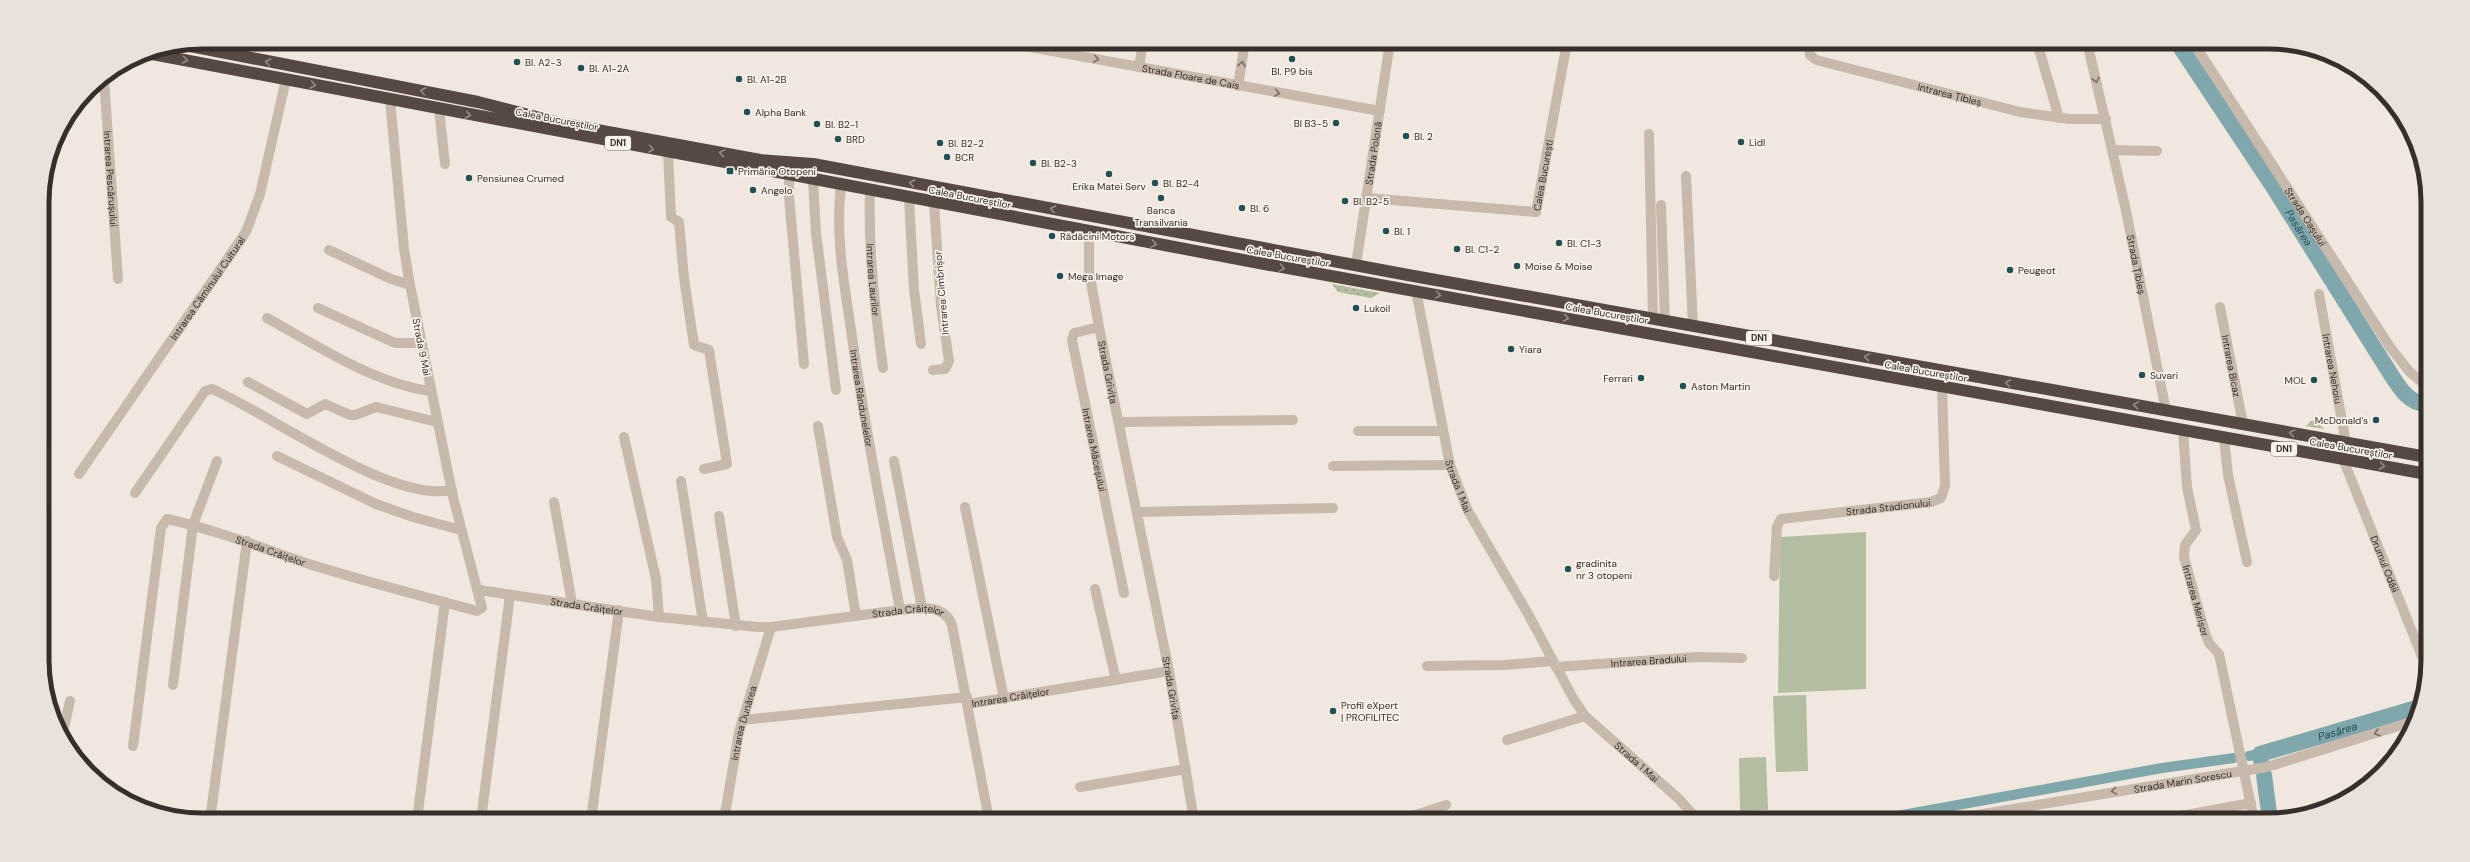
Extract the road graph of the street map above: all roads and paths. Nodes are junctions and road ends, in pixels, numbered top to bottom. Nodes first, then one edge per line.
1 (220, 49) edge
2 (1041, 49) edge
3 (1142, 49) edge
4 (1244, 49) edge
5 (1389, 49) edge
6 (1566, 49) edge
7 (1809, 49) edge
8 (2039, 49) edge
9 (2090, 49) edge
10 (2198, 49) edge
11 (159, 55) edge
12 (1139, 67) junction
13 (286, 79) junction
14 (104, 84) edge
15 (1238, 86) junction
16 (390, 100) junction
17 (439, 109) junction
18 (1380, 111) junction
19 (2059, 118) junction
20 (2106, 119) junction
21 (1649, 134) dead end
22 (2112, 150) junction
23 (2157, 151) dead end
24 (668, 152) junction
25 (445, 164) dead end
26 (789, 176) junction
27 (1686, 176) dead end
28 (813, 180) junction
29 (842, 186) junction
30 (870, 191) junction
31 (909, 198) junction
32 (1367, 198) junction
33 (934, 203) junction
34 (1661, 205) dead end
35 (1089, 232) junction
36 (329, 250) dead end
37 (1356, 265) junction
38 (118, 279) dead end
39 (410, 285) junction
40 (1416, 291) junction
41 (2319, 294) dead end
42 (2220, 307) dead end
43 (318, 308) dead end
44 (267, 318) dead end
45 (1659, 320) junction
46 (1693, 326) junction
47 (1099, 327) junction
48 (421, 343) junction
49 (921, 344) dead end
50 (804, 364) dead end
51 (883, 368) dead end
52 (933, 370) dead end
53 (248, 382) dead end
54 (2421, 382) edge
55 (1942, 387) junction
56 (836, 390) dead end
57 (431, 391) junction
58 (2166, 411) junction
59 (1293, 420) dead end
60 (437, 422) junction
61 (1119, 422) junction
62 (2243, 424) junction
63 (818, 426) dead end
64 (1358, 431) dead end
65 (1442, 431) junction
66 (2183, 431) junction
67 (624, 437) dead end
68 (2224, 438) junction
69 (2346, 443) junction
70 (277, 456) dead end
71 (2421, 457) edge
72 (2343, 459) junction
73 (217, 461) dead end
74 (894, 461) dead end
75 (1450, 465) junction
76 (1333, 466) dead end
77 (704, 469) dead end
78 (2421, 473) edge
79 (79, 474) dead end
80 (681, 481) dead end
81 (452, 490) junction
82 (135, 493) dead end
83 (554, 502) dead end
84 (965, 507) dead end
85 (1333, 508) dead end
86 (1138, 512) junction
87 (720, 516) dead end
88 (193, 525) junction
89 (461, 530) junction
90 (247, 541) junction
91 (2247, 562) dead end
92 (1774, 576) dead end
93 (479, 590) junction
94 (1095, 590) dead end
95 (1124, 593) dead end
96 (510, 595) junction
97 (445, 602) junction
98 (572, 603) junction
99 (922, 608) junction
100 (619, 610) junction
101 (900, 610) junction
102 (856, 616) junction
103 (659, 617) junction
104 (703, 622) junction
105 (736, 626) junction
106 (771, 627) junction
107 (2421, 654) edge
108 (1742, 658) dead end
109 (1555, 664) junction
110 (1427, 666) dead end
111 (1169, 671) junction
112 (1116, 680) junction
113 (173, 686) dead end
114 (1004, 699) junction
115 (967, 700) junction
116 (70, 702) dead end
117 (1585, 716) junction
118 (742, 720) junction
119 (2408, 722) edge
120 (64, 727) edge
121 (1507, 740) dead end
122 (133, 746) dead end
123 (1186, 768) junction
124 (2244, 769) junction
125 (1080, 787) dead end
126 (2251, 803) junction
127 (1446, 805) dead end
128 (211, 813) dead end
129 (418, 813) edge
130 (483, 813) edge
131 (592, 813) edge
132 (725, 813) edge
133 (988, 813) edge
134 (1193, 813) edge
135 (1421, 813) edge
136 (1692, 813) edge
137 (1987, 813) edge
138 (2197, 813) edge
139 (2253, 813) edge

37 -> 1 highway, Calea Bucureștilor / DN1
2 -> 12 street, Strada Floare de Cais
3 - 12 street
15 -> 4 street
5 - 18 street, Strada Polonă
6 - 32 street, Calea București
7 - 19 street, Intrarea Țibleș
8 - 19 street
9 -> 20 street, Strada Țibleș
10 - 54 street, Strada Oașului
11 -> 13 highway, Calea Bucureștilor / DN1
12 - 15 street, Strada Floare de Cais
13 -> 16 highway, Calea Bucureștilor / DN1
13 - 79 street, Intrarea Căminului Cultural
14 - 38 street, Intrarea Pescărușului
15 -> 18 street, Strada Floare de Cais
16 - 17 highway, Calea Bucureștilor / DN1
16 - 39 street, Strada 9 Mai
17 -> 24 highway, Calea Bucureștilor / DN1
17 - 25 street
18 - 32 street, Strada Polonă
19 - 20 street, Intrarea Țibleș
20 - 22 street, Strada Țibleș
21 - 45 street
22 - 23 street
22 - 58 street, Strada Țibleș
24 - 26 highway, Calea Bucureștilor / DN1
24 - 77 street
26 - 28 highway, Calea Bucureștilor / DN1
26 - 50 street
27 - 46 street
28 - 29 highway, Calea Bucureștilor / DN1
28 - 56 street
29 - 30 highway, Calea Bucureștilor / DN1
29 - 101 street, Intrarea Rândunelelor
30 - 31 highway, Calea Bucureștilor / DN1
30 - 51 street, Intrarea Laurilor
31 - 33 highway, Calea Bucureștilor / DN1
31 - 49 street
32 - 37 street, Strada Polonă
33 - 35 highway, Calea Bucureștilor / DN1
33 - 52 street, Intrarea Cimbrișor
34 - 45 street
35 -> 40 highway, Calea Bucureștilor / DN1
35 - 47 street, Strada Grivița
36 - 39 street
37 - 45 highway, Calea Bucureștilor / DN1
39 - 48 street, Strada 9 Mai
40 -> 55 highway, Calea Bucureștilor / DN1
40 - 65 street, Strada 1 Mai
41 - 69 street, Intrarea Nehoiu
42 - 62 street, Intrarea Bicaz
43 - 48 street
44 - 57 street
45 - 46 highway, Calea Bucureștilor / DN1
58 -> 46 highway, Calea Bucureștilor / DN1
47 - 61 street, Strada Grivița
47 - 95 street, Intrarea Măceșului
48 - 57 street, Strada 9 Mai
53 - 60 street
55 - 66 highway, Calea Bucureștilor / DN1
55 - 92 street, Strada Stadionului
57 - 60 street, Strada 9 Mai
58 - 62 highway, Calea Bucureștilor / DN1
59 - 61 street
60 - 81 street, Strada 9 Mai
61 - 86 street, Strada Grivița
69 -> 62 highway, Calea Bucureștilor / DN1
63 - 102 street
64 - 65 street
65 - 75 street, Strada 1 Mai
66 - 68 highway, Calea Bucureștilor / DN1
66 - 124 street, Intrarea Merișor
67 - 103 street
68 - 72 highway, Calea Bucureștilor / DN1
68 - 91 street
69 - 71 highway, Calea Bucureștilor / DN1
70 - 89 street
72 -> 78 highway, Calea Bucureștilor / DN1
72 - 107 street, Drumul Odăii
73 - 88 street
74 - 99 street
75 - 76 street
75 - 109 street, Strada 1 Mai
80 - 104 street
81 - 82 street
81 - 89 street, Strada 9 Mai
83 - 98 street
84 - 114 street
85 - 86 street
86 - 111 street, Strada Grivița
87 - 105 street
88 - 90 street, Strada Crăițelor
88 - 113 street
88 - 122 street, Strada Crăițelor
89 - 93 street, Strada 9 Mai
90 - 97 street, Strada Crăițelor
90 - 128 street
93 - 96 street, Strada Crăițelor
93 - 97 street, Strada Crăițelor
94 - 112 street
96 - 98 street, Strada Crăițelor
96 - 130 street
97 - 129 street
98 - 100 street, Strada Crăițelor
99 - 101 street, Strada Crăițelor
99 - 115 street, Strada Crăițelor
100 - 103 street, Strada Crăițelor
100 - 131 street
101 - 102 street, Strada Crăițelor
102 - 106 street, Strada Crăițelor
103 - 104 street, Strada Crăițelor
104 - 105 street, Strada Crăițelor
105 - 106 street, Strada Crăițelor
106 - 118 street, Intrarea Dunărea
108 - 109 street, Intrarea Bradului
109 - 110 street
109 - 117 street, Strada 1 Mai
111 - 112 street, Intrarea Crăițelor
111 - 123 street, Strada Grivița
112 - 114 street, Intrarea Crăițelor
114 - 115 street, Intrarea Crăițelor
115 - 118 street
115 - 133 street, Intrarea Crăițelor
116 - 120 street
117 - 121 street
117 - 136 street, Strada 1 Mai
118 - 132 street, Intrarea Dunărea
119 -> 124 street, Strada Marin Sorescu
123 - 125 street
123 - 134 street, Strada Grivița
124 - 126 street, Intrarea Merișor
124 -> 137 street, Strada Marin Sorescu
126 - 138 street
126 - 139 street, Intrarea Merișor
127 - 135 street

